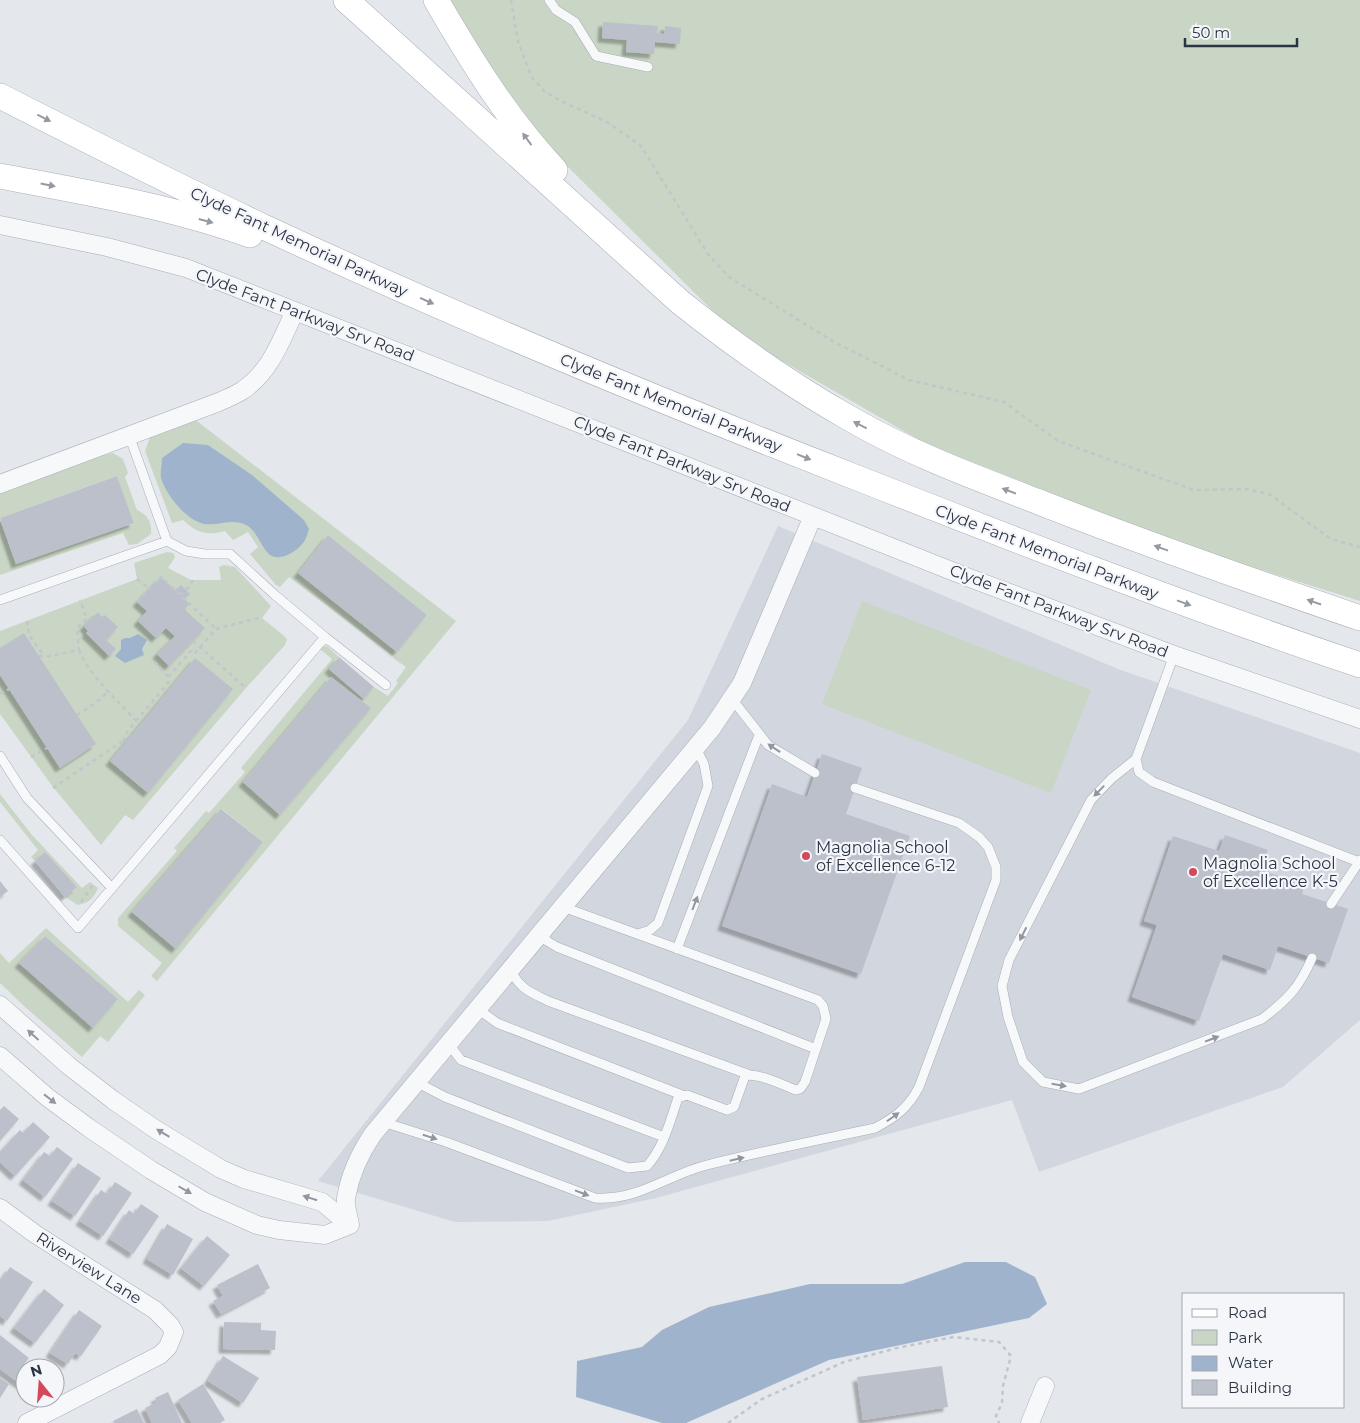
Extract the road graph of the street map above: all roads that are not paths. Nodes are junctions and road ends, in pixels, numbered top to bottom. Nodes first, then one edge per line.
1 (346, 0) edge
2 (436, 0) edge
3 (549, 0) edge
4 (648, 67) dead end
5 (0, 96) edge
6 (0, 176) edge
7 (0, 225) edge
8 (365, 273) junction
9 (680, 302) junction
10 (295, 310) junction
11 (129, 436) junction
12 (0, 484) edge
13 (813, 516) junction
14 (167, 540) junction
15 (0, 600) edge
16 (1360, 618) edge
17 (325, 636) junction
18 (1174, 655) junction
19 (1360, 665) edge
20 (386, 685) dead end
21 (732, 699) junction
22 (1360, 720) edge
23 (759, 735) junction
24 (696, 748) junction
25 (0, 756) edge
26 (1136, 759) junction
27 (815, 773) dead end
28 (855, 788) dead end
29 (0, 840) edge
30 (1359, 861) edge
31 (111, 887) junction
32 (1331, 904) dead end
33 (563, 907) junction
34 (541, 933) junction
35 (638, 934) junction
36 (677, 948) junction
37 (1312, 958) dead end
38 (510, 970) junction
39 (0, 1005) edge
40 (478, 1009) junction
41 (450, 1042) junction
42 (816, 1049) junction
43 (0, 1056) edge
44 (750, 1074) junction
45 (418, 1080) junction
46 (682, 1095) junction
47 (383, 1122) junction
48 (664, 1137) junction
49 (0, 1208) edge
50 (350, 1225) junction
51 (1045, 1386) dead end
52 (27, 1423) edge
53 (1030, 1423) edge

1 - 9 main road
9 -> 2 main road
3 - 4 lane
5 -> 8 main road, Clyde Fant Memorial Parkway
6 -> 8 main road
7 - 10 street, Clyde Fant Parkway Srv Road
8 -> 19 main road, Clyde Fant Memorial Parkway
16 -> 9 main road
10 - 11 street
10 - 13 street, Clyde Fant Parkway Srv Road
11 - 12 street
11 - 14 lane
13 - 18 street, Clyde Fant Parkway Srv Road
13 - 21 street
14 - 15 lane
14 - 17 lane
17 - 20 lane
17 - 31 lane
18 - 22 street, Clyde Fant Parkway Srv Road
18 - 26 lane
21 - 23 lane
21 - 24 street
27 -> 23 lane
36 -> 23 lane
24 - 33 street
24 - 35 lane
25 - 31 lane
26 - 30 lane
26 -> 37 lane
47 -> 28 lane
29 - 31 lane
30 - 32 lane
33 - 34 street
33 - 35 lane
34 - 38 street
34 - 42 lane
35 - 36 lane
36 - 42 lane
38 - 40 street
38 - 44 lane
50 -> 39 street
40 - 41 street
40 - 46 lane
41 - 45 street
41 - 48 lane
42 - 44 lane
43 -> 50 street
44 - 46 lane
45 - 47 street
45 - 48 lane
46 - 48 lane
47 - 50 street
49 - 52 street, Riverview Lane
51 - 53 street

